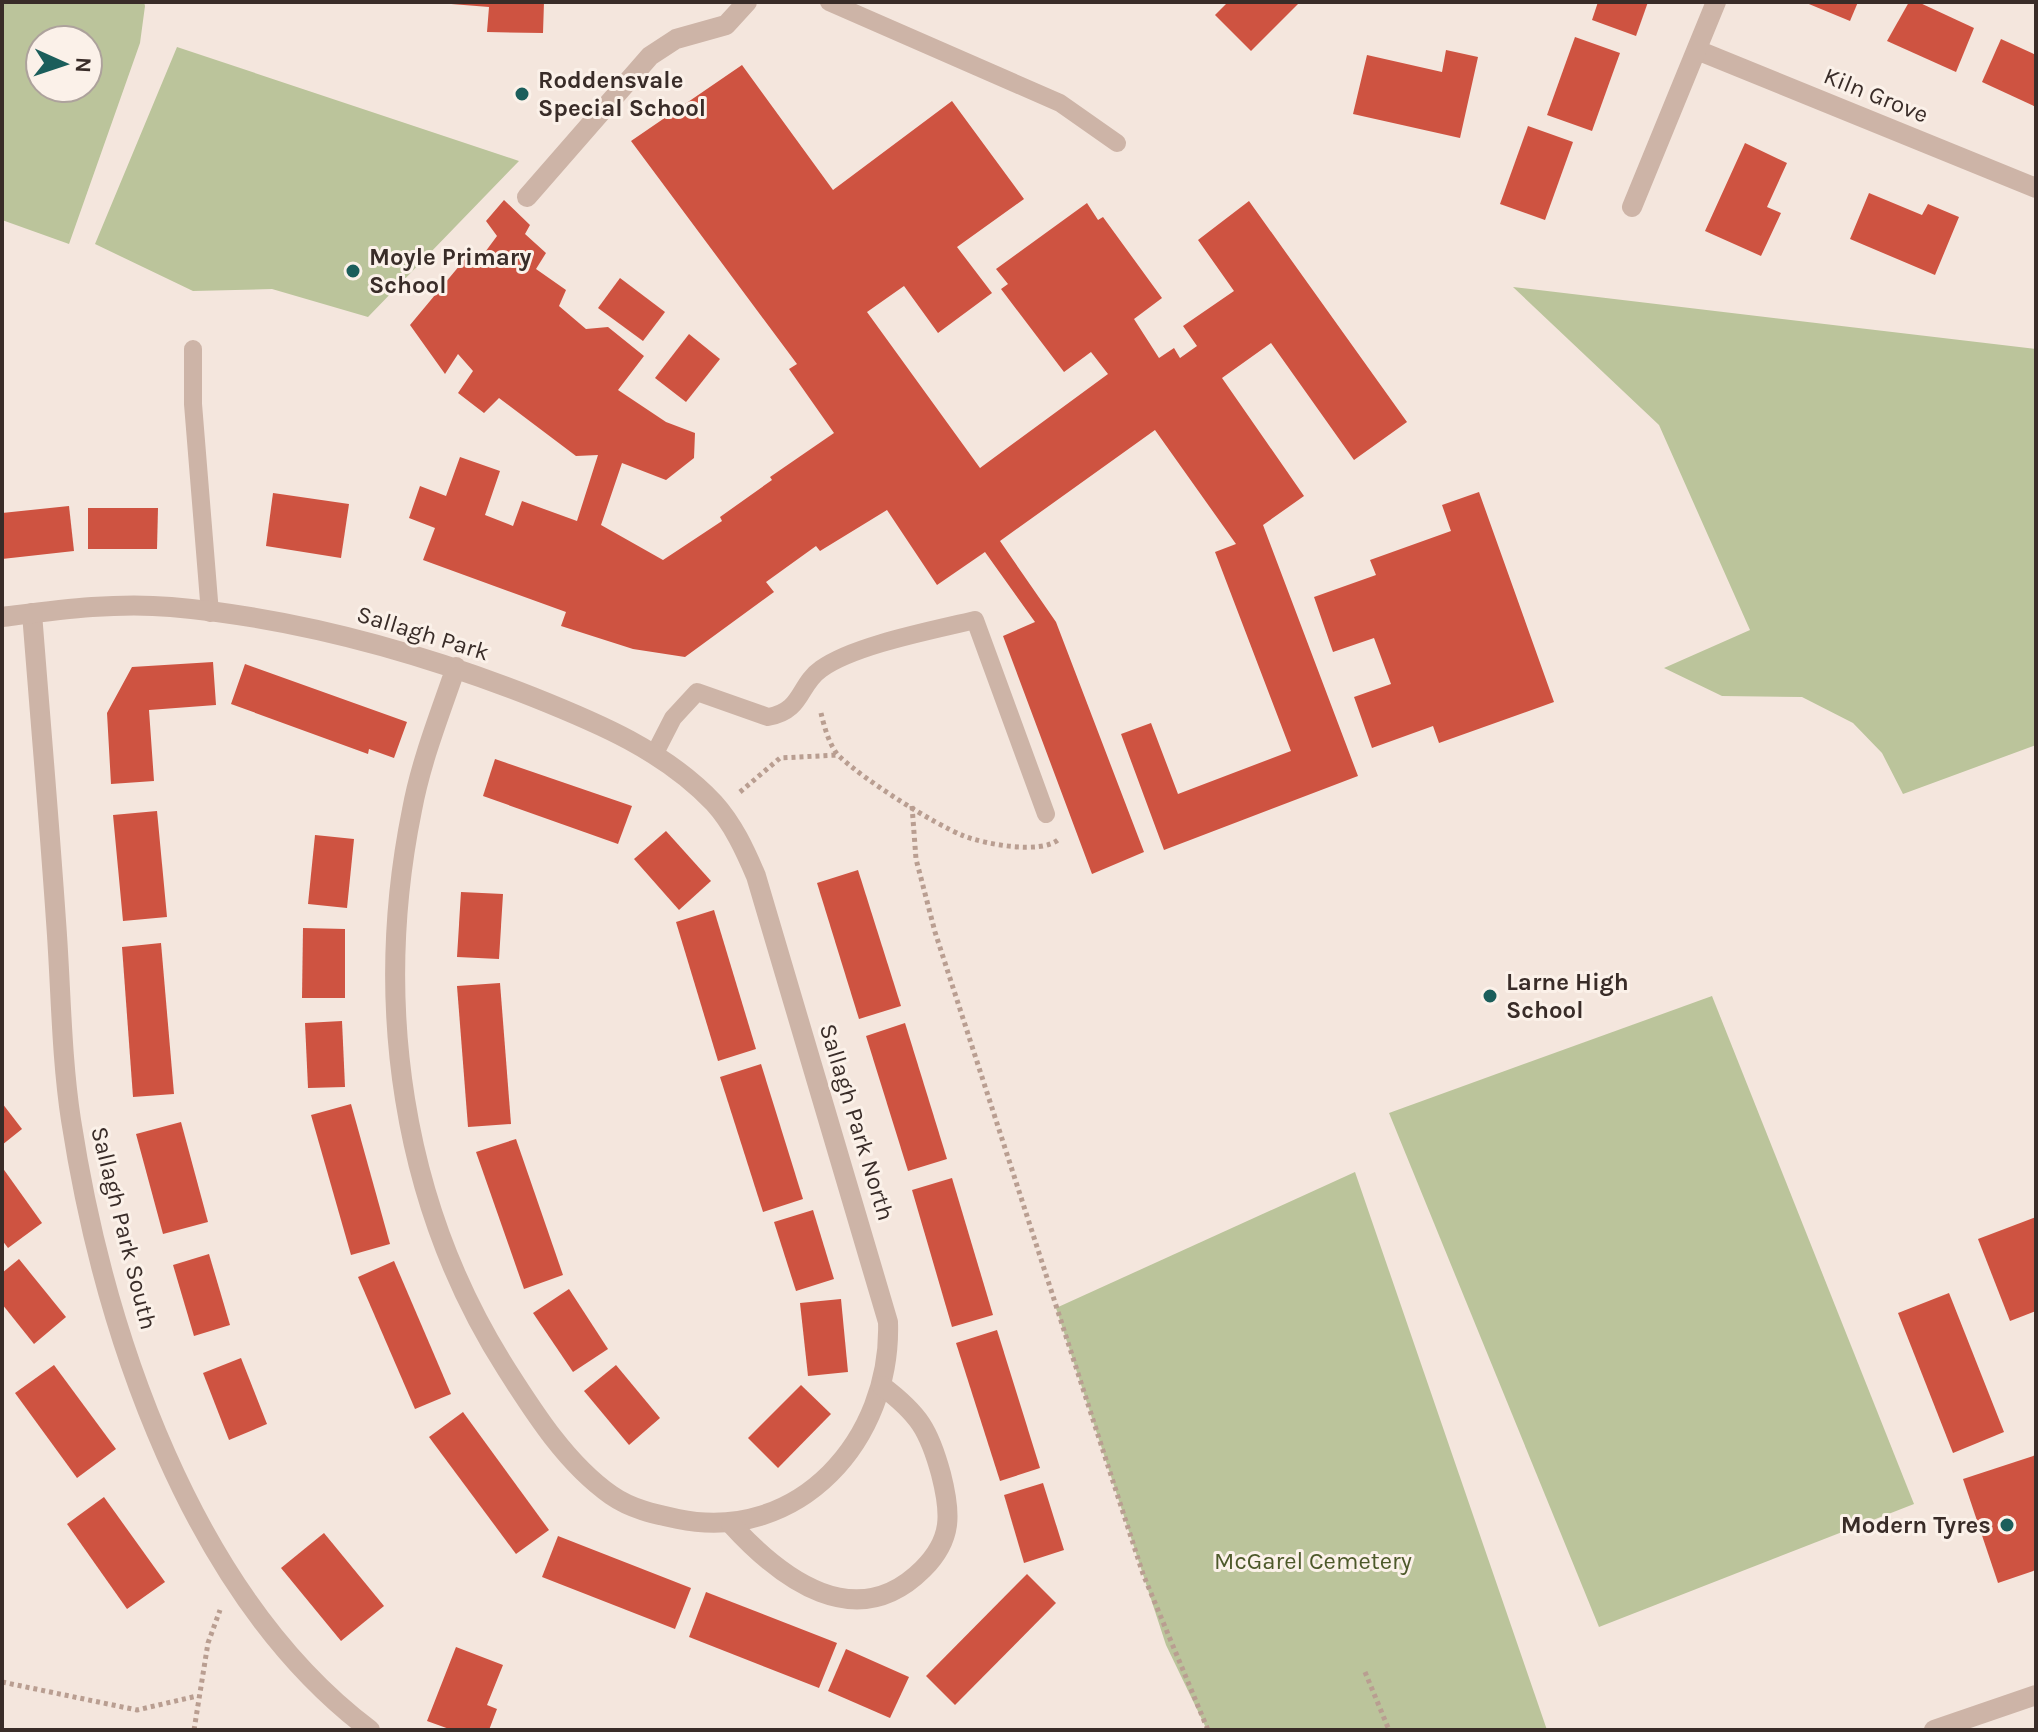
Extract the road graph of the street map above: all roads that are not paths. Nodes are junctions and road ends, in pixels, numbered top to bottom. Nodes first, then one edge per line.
1 (747, 2) edge
2 (829, 2) edge
3 (1716, 2) edge
4 (1697, 50) junction
5 (1117, 143) dead end
6 (2036, 188) edge
7 (527, 197) dead end
8 (1632, 207) dead end
9 (193, 349) dead end
10 (32, 613) junction
11 (210, 613) junction
12 (2, 617) edge
13 (456, 667) junction
14 (654, 755) junction
15 (1046, 814) dead end
16 (756, 876) joint
17 (882, 1386) junction
18 (731, 1524) junction
19 (2036, 1695) edge
20 (370, 1730) edge
21 (1934, 1730) edge

1 - 7 street
2 - 5 lane
3 - 4 street
4 - 6 street, Kiln Grove
4 - 8 street
9 - 11 lane
10 - 11 street, Sallagh Park
10 - 12 street, Sallagh Park
10 - 20 street, Sallagh Park South
11 - 13 street, Sallagh Park
13 - 14 street, Sallagh Park
13 - 18 street
14 - 15 lane
14 - 16 street, Sallagh Park
16 - 17 street, Sallagh Park North
17 - 18 street
17 - 18 street
19 - 21 street

